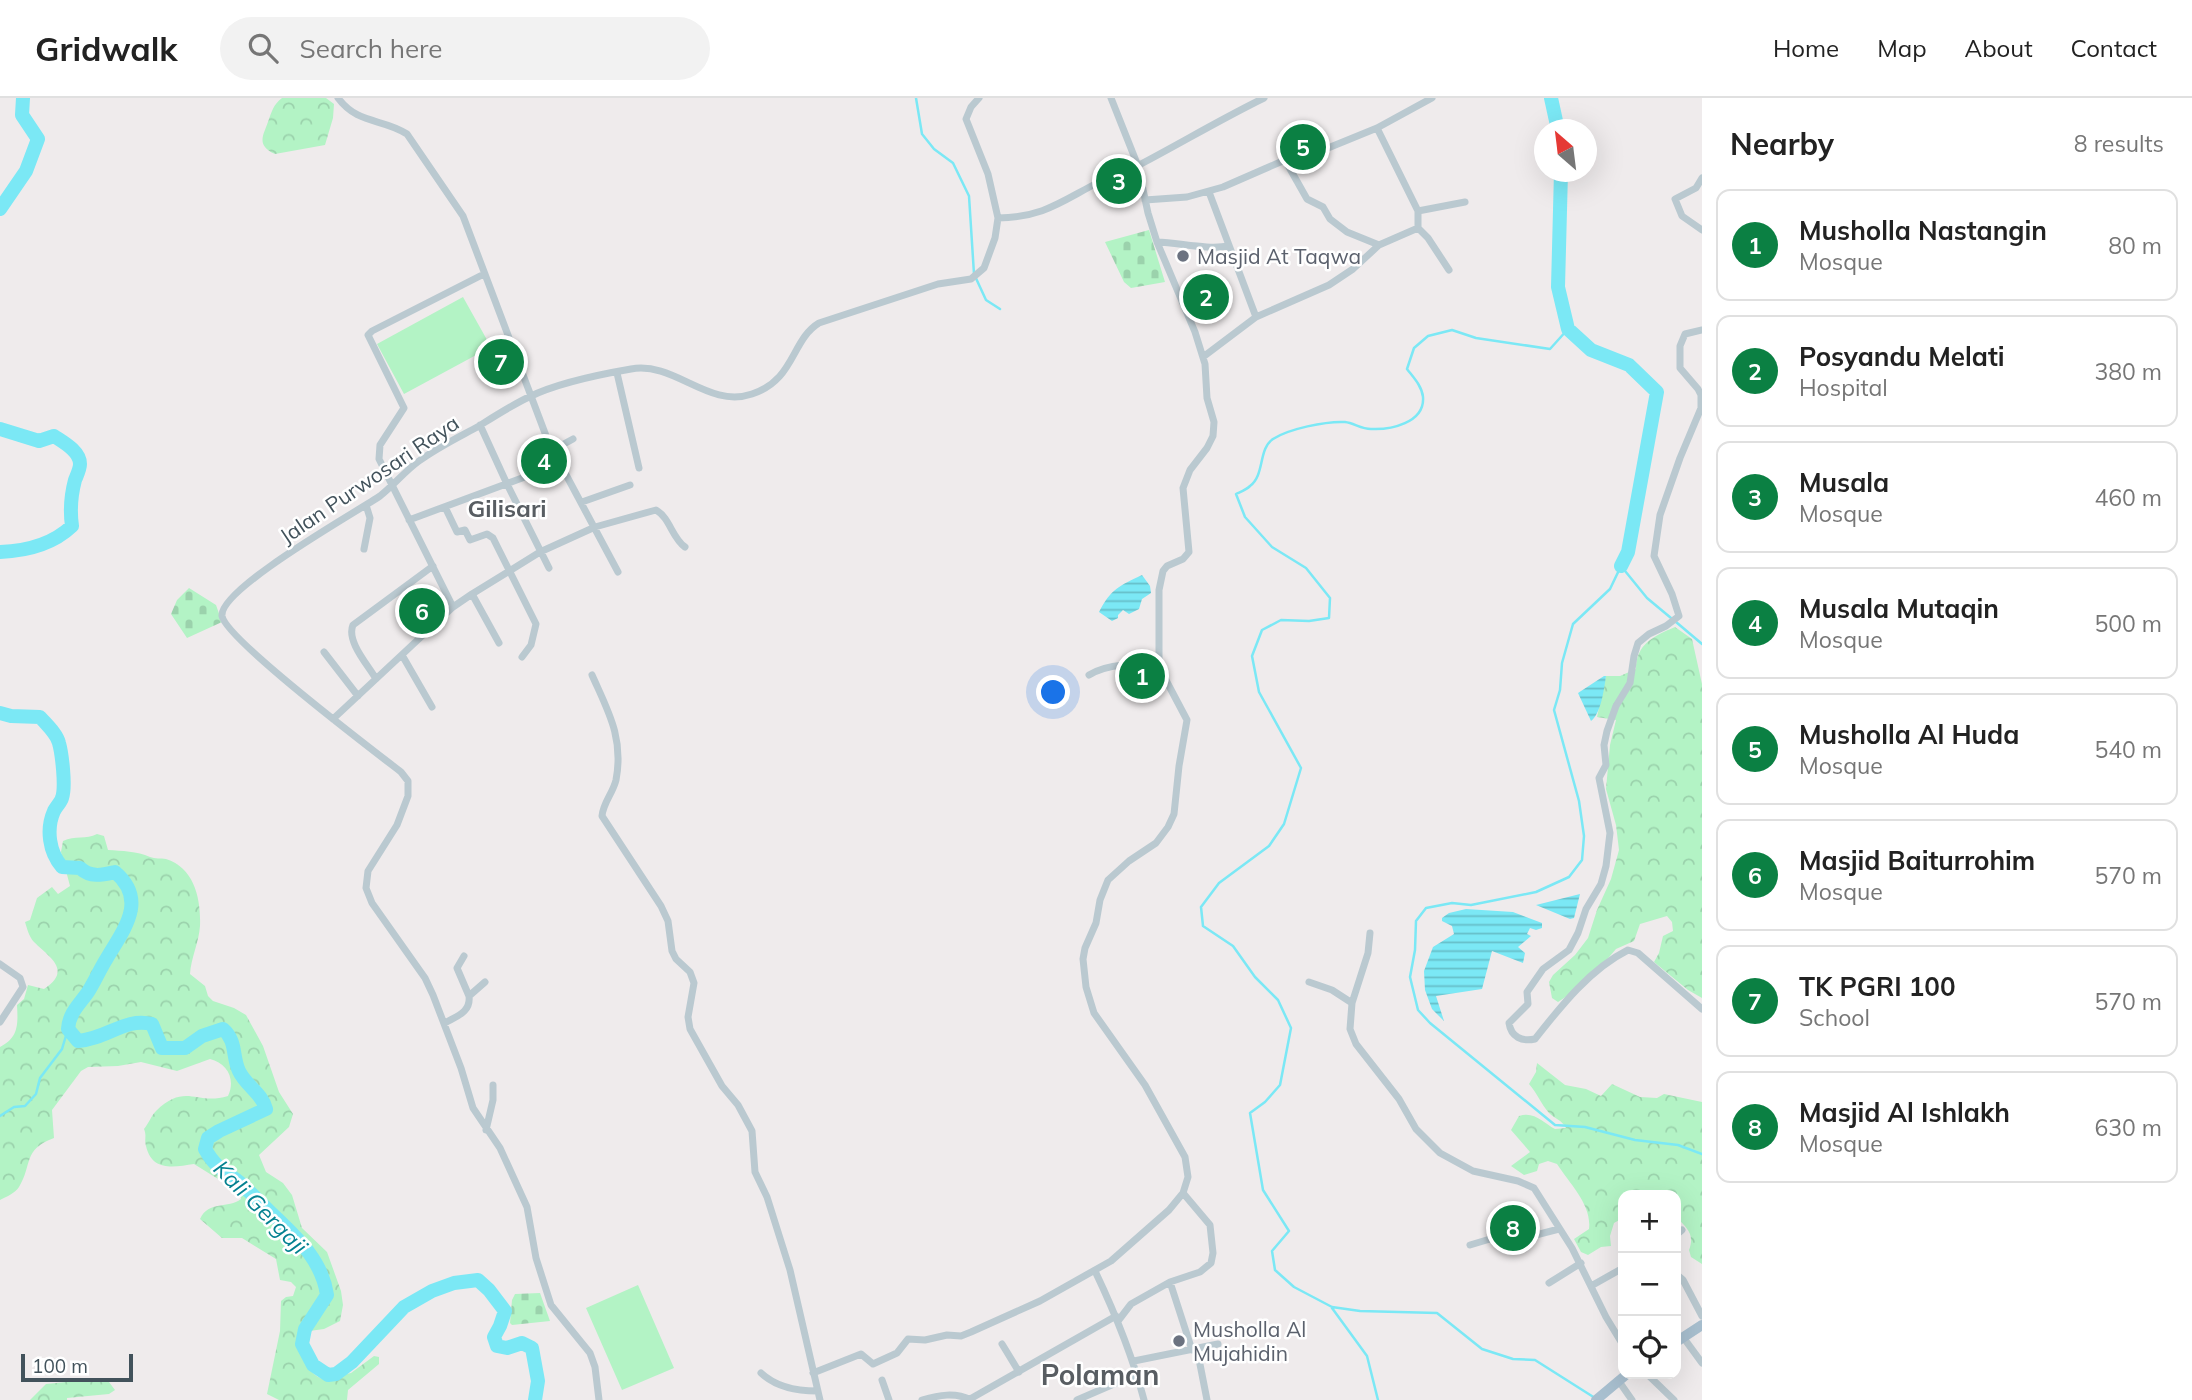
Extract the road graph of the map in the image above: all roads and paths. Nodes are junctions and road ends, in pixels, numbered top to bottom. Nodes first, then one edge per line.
1 (338, 98) edge
2 (979, 98) edge
3 (1111, 98) edge
4 (1264, 98) edge
5 (1432, 98) edge
6 (1377, 128) junction
7 (1285, 160) junction
8 (1138, 166) junction
9 (1702, 178) edge
10 (1209, 192) junction
11 (1145, 201) junction
12 (1465, 202) dead end
13 (1418, 211) junction
14 (998, 218) junction
15 (1418, 228) junction
16 (1702, 230) edge
17 (1157, 242) junction
18 (1379, 244) junction
19 (1229, 246) junction
20 (1449, 270) dead end
21 (484, 274) junction
22 (1256, 317) junction
23 (1702, 330) edge
24 (1203, 357) junction
25 (617, 373) junction
26 (531, 396) junction
27 (480, 425) junction
28 (573, 439) dead end
29 (556, 459) junction
30 (639, 468) dead end
31 (507, 484) junction
32 (630, 485) dead end
33 (391, 486) junction
34 (582, 502) junction
35 (366, 505) junction
36 (445, 507) junction
37 (409, 520) junction
38 (595, 527) junction
39 (685, 547) dead end
40 (364, 550) dead end
41 (540, 552) junction
42 (433, 566) junction
43 (550, 568) dead end
44 (508, 572) junction
45 (618, 572) dead end
46 (472, 594) junction
47 (453, 607) junction
48 (499, 643) dead end
49 (324, 652) dead end
50 (402, 655) junction
51 (522, 657) dead end
52 (1159, 667) junction
53 (592, 675) dead end
54 (1088, 676) dead end
55 (376, 679) junction
56 (359, 695) junction
57 (432, 707) dead end
58 (333, 719) junction
59 (1370, 933) dead end
60 (464, 956) dead end
61 (0, 964) edge
62 (485, 982) dead end
63 (1309, 982) dead end
64 (469, 996) junction
65 (1352, 1003) junction
66 (1702, 1009) edge
67 (1, 1020) edge
68 (445, 1023) junction
69 (493, 1085) dead end
70 (486, 1130) junction
71 (1182, 1193) junction
72 (1559, 1228) junction
73 (1470, 1245) dead end
74 (1581, 1263) junction
75 (1095, 1271) junction
76 (1618, 1271) edge
77 (1681, 1278) edge
78 (1170, 1282) junction
79 (1549, 1283) dead end
80 (1591, 1286) junction
81 (1702, 1315) edge
82 (1117, 1318) junction
83 (1702, 1325) edge
84 (1618, 1336) edge
85 (1681, 1338) edge
86 (1681, 1340) edge
87 (1002, 1343) dead end
88 (1218, 1344) dead end
89 (1195, 1350) junction
90 (1134, 1361) junction
91 (1702, 1363) edge
92 (1019, 1372) junction
93 (761, 1373) dead end
94 (813, 1373) junction
95 (1137, 1374) junction
96 (1621, 1379) edge
97 (1624, 1379) edge
98 (1652, 1379) edge
99 (882, 1380) dead end
100 (817, 1391) junction
101 (1599, 1397) edge
102 (971, 1399) edge
103 (599, 1400) edge
104 (820, 1400) edge
105 (889, 1400) edge
106 (922, 1400) edge
107 (1077, 1400) edge
108 (1144, 1400) edge
109 (1207, 1400) edge
110 (1632, 1400) edge
111 (1674, 1400) edge

1 - 21 street
2 - 14 street
3 - 8 street
4 - 8 street
5 - 6 street
6 - 7 street
6 - 13 street
7 - 10 street
7 - 18 street
8 - 11 street
8 - 14 street
9 - 16 street
10 - 11 street
10 - 19 street
11 - 17 street
12 - 13 street
13 - 15 street
14 - 25 street, Jalan Purwosari Raya
15 - 18 street
15 - 20 street
17 - 19 street
17 - 24 street
18 - 22 street
19 - 22 street
21 - 26 street
21 - 33 street
22 - 24 street
23 - 66 street
24 - 52 street
25 - 26 street, Jalan Purwosari Raya
25 - 30 street
26 - 27 street, Jalan Purwosari Raya
26 - 29 street
27 - 31 street
27 - 33 street, Jalan Purwosari Raya
28 - 29 street
29 - 31 street
29 - 34 street
31 - 36 street
31 - 41 street
32 - 34 street
33 - 35 street, Jalan Purwosari Raya
33 - 37 street
34 - 38 street
35 - 40 street
35 - 58 street, Jalan Purwosari Raya
36 - 37 street
36 - 44 street
37 - 42 street
38 - 39 street
38 - 41 street
38 - 45 street
41 - 43 street
41 - 44 street
42 - 47 street
42 - 55 street
44 - 46 street
44 - 51 street
46 - 47 street
46 - 48 street
47 - 50 street
49 - 56 street
50 - 55 street
50 - 57 street
52 - 54 street
52 - 71 street
53 - 94 street
55 - 56 street
56 - 58 street
58 - 68 street, Jalan Purwosari Raya
59 - 65 street
60 - 64 street
61 - 67 street
62 - 64 street
63 - 65 street
64 - 68 street
65 - 72 street
68 - 70 street
69 - 70 street
70 - 103 street
71 - 75 street
71 - 78 street
72 - 73 street
72 - 74 street
74 - 79 street
74 - 80 street
75 - 82 street
75 - 94 street
76 - 80 street
77 - 81 street
78 - 82 street
78 - 89 street
80 - 84 street
82 - 90 street
82 - 92 street
83 - 85 main road
86 - 91 street
87 - 92 street
88 - 89 street
89 - 90 street
89 - 109 street
90 - 95 street
92 - 102 street
93 - 100 street
94 - 100 street
95 - 107 street
95 - 108 street
96 - 101 main road
97 - 110 street
98 - 111 street
99 - 105 street
100 - 104 street
102 - 106 street

